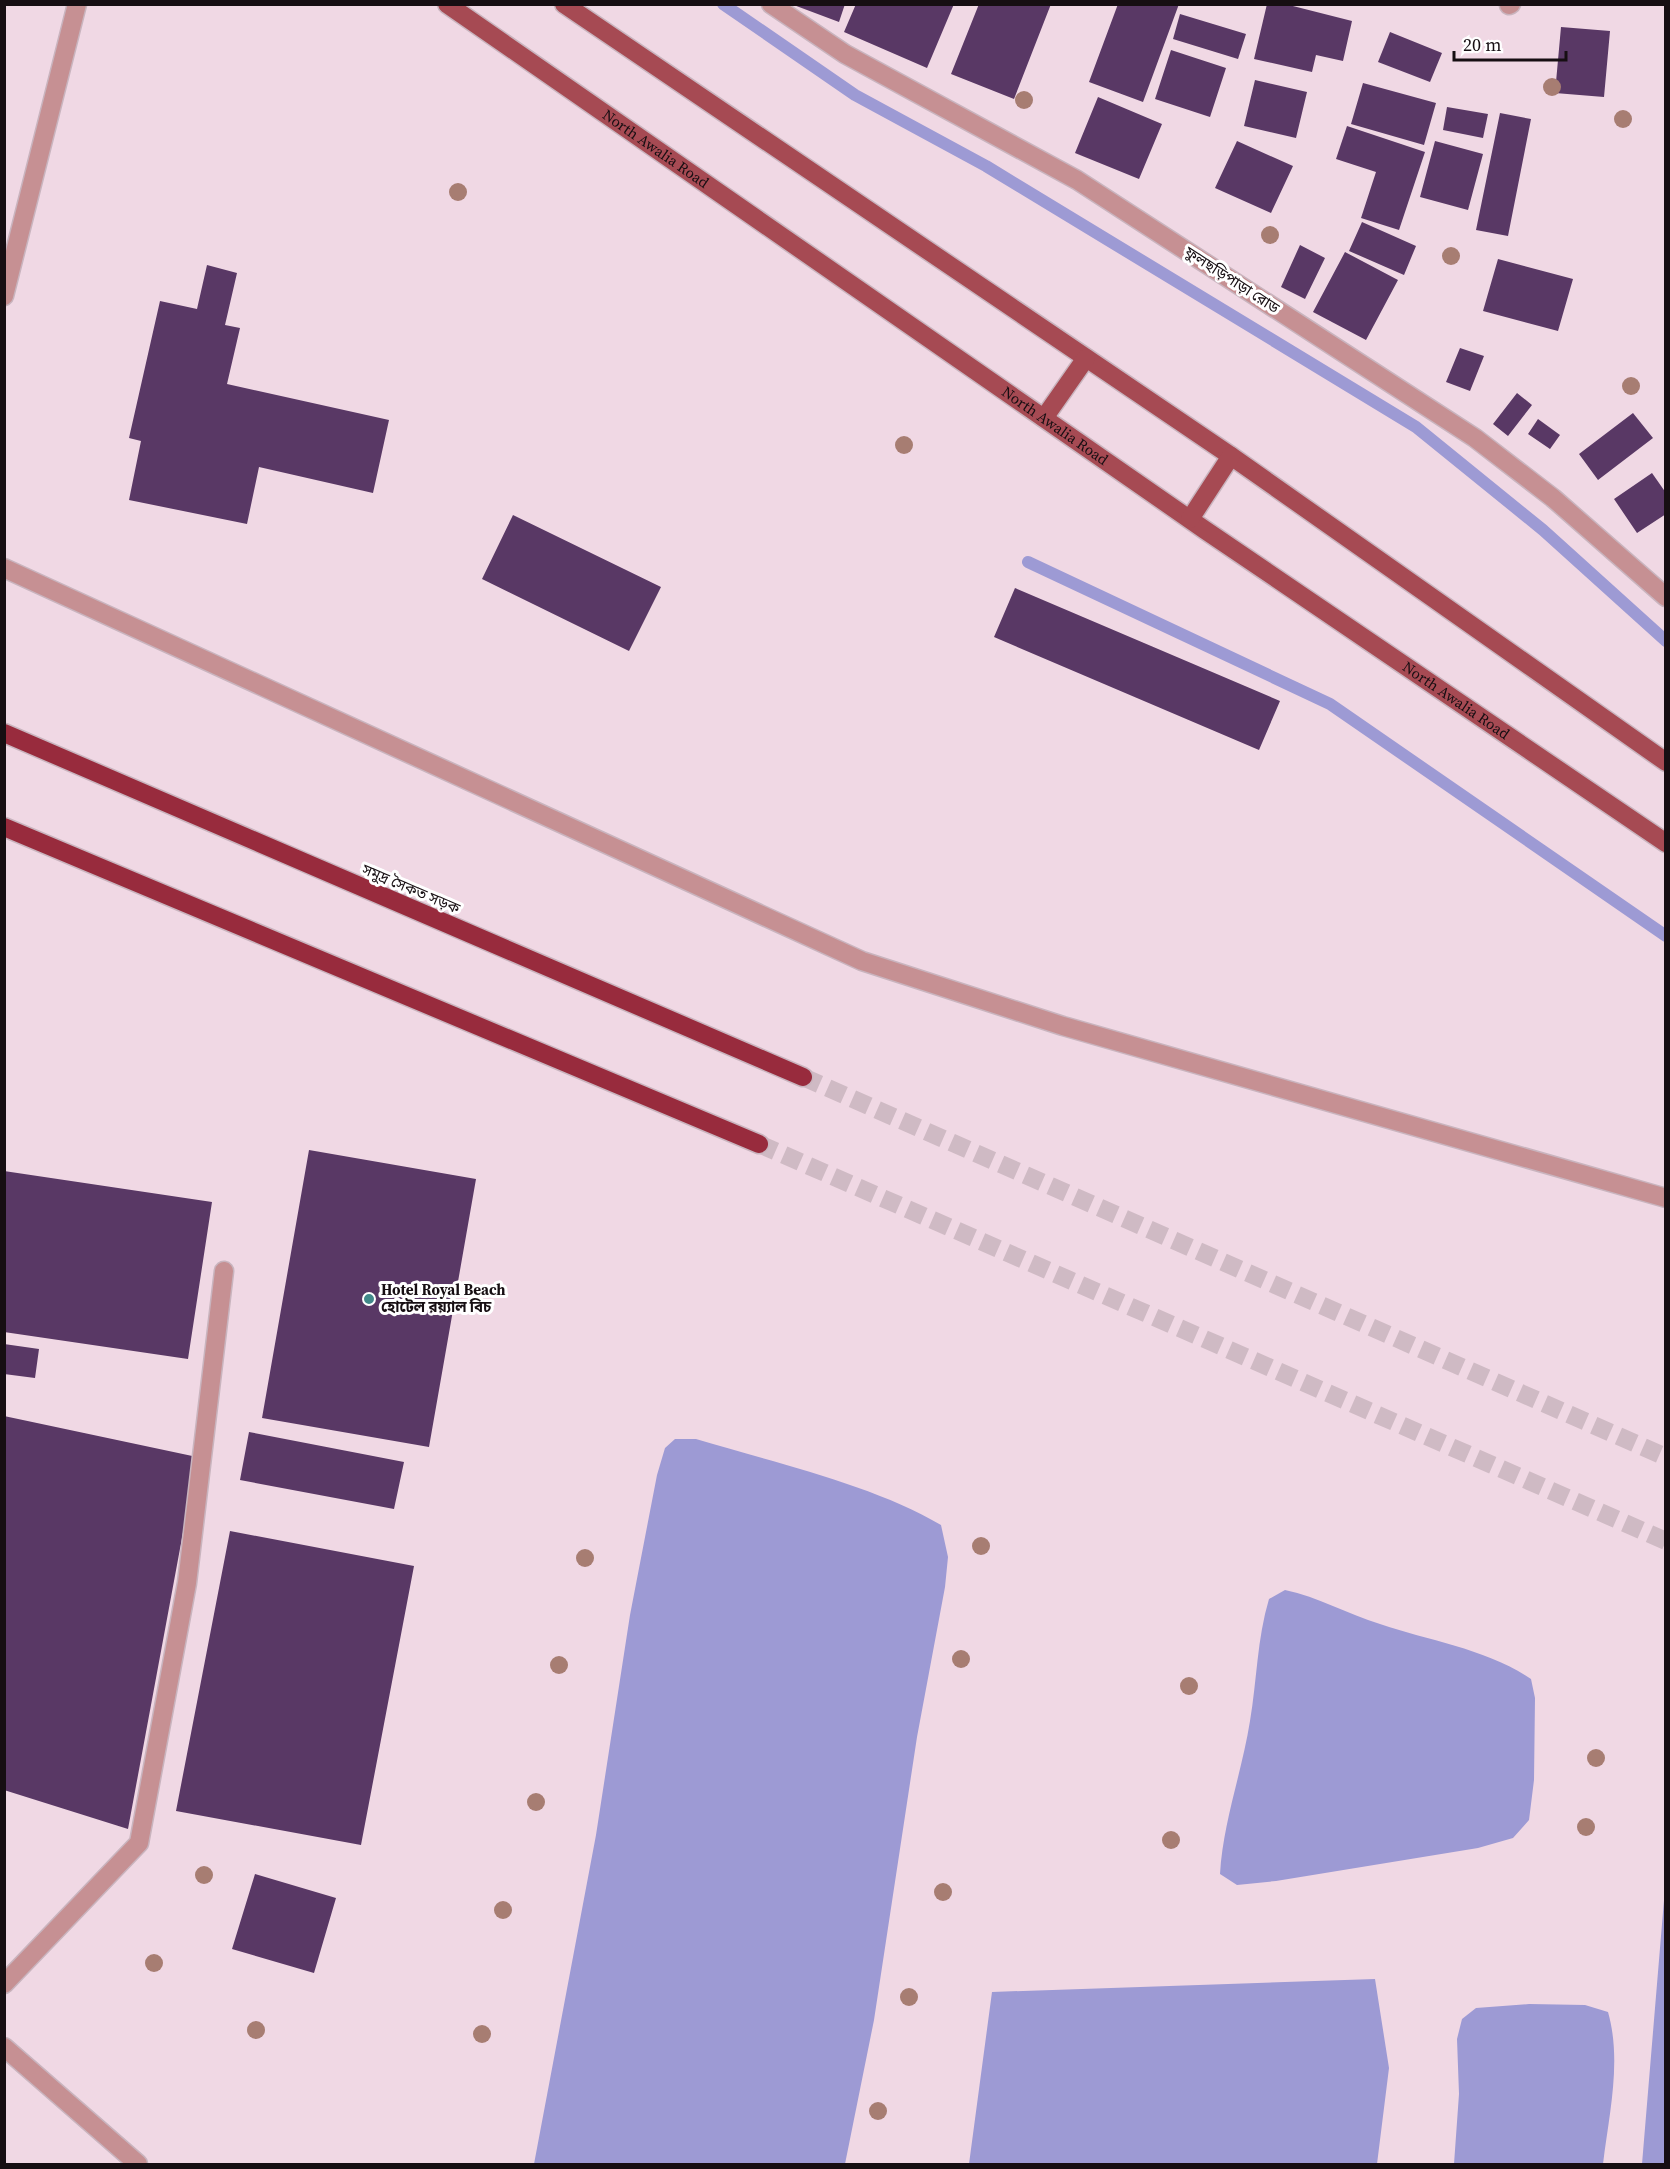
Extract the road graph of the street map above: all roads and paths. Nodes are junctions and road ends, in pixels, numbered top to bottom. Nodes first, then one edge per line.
1 (77, 4) edge
2 (447, 4) edge
3 (564, 4) edge
4 (771, 4) edge
5 (4, 296) edge
6 (1086, 358) junction
7 (1044, 418) junction
8 (1231, 456) junction
9 (1190, 519) junction
10 (4, 568) edge
11 (1665, 597) edge
12 (4, 734) edge
13 (1665, 762) edge
14 (4, 827) edge
15 (1665, 843) edge
16 (803, 1077) tunnel mouth
17 (759, 1144) tunnel mouth
18 (1665, 1198) edge
19 (224, 1271) dead end
20 (4, 1984) edge
21 (4, 2047) edge
22 (138, 2164) edge

1 - 5 street
2 - 7 main road, North Awalia Road
3 - 6 main road
4 - 11 street, ফুলছড়িপাড়া রোড
6 - 7 main road
6 - 8 main road
7 - 9 main road, North Awalia Road
8 - 9 main road
8 - 13 main road
9 - 15 main road, North Awalia Road
10 - 18 street
12 - 16 highway, সমুদ্র সৈকত সড়ক
14 - 17 highway
19 - 20 street
21 - 22 street

